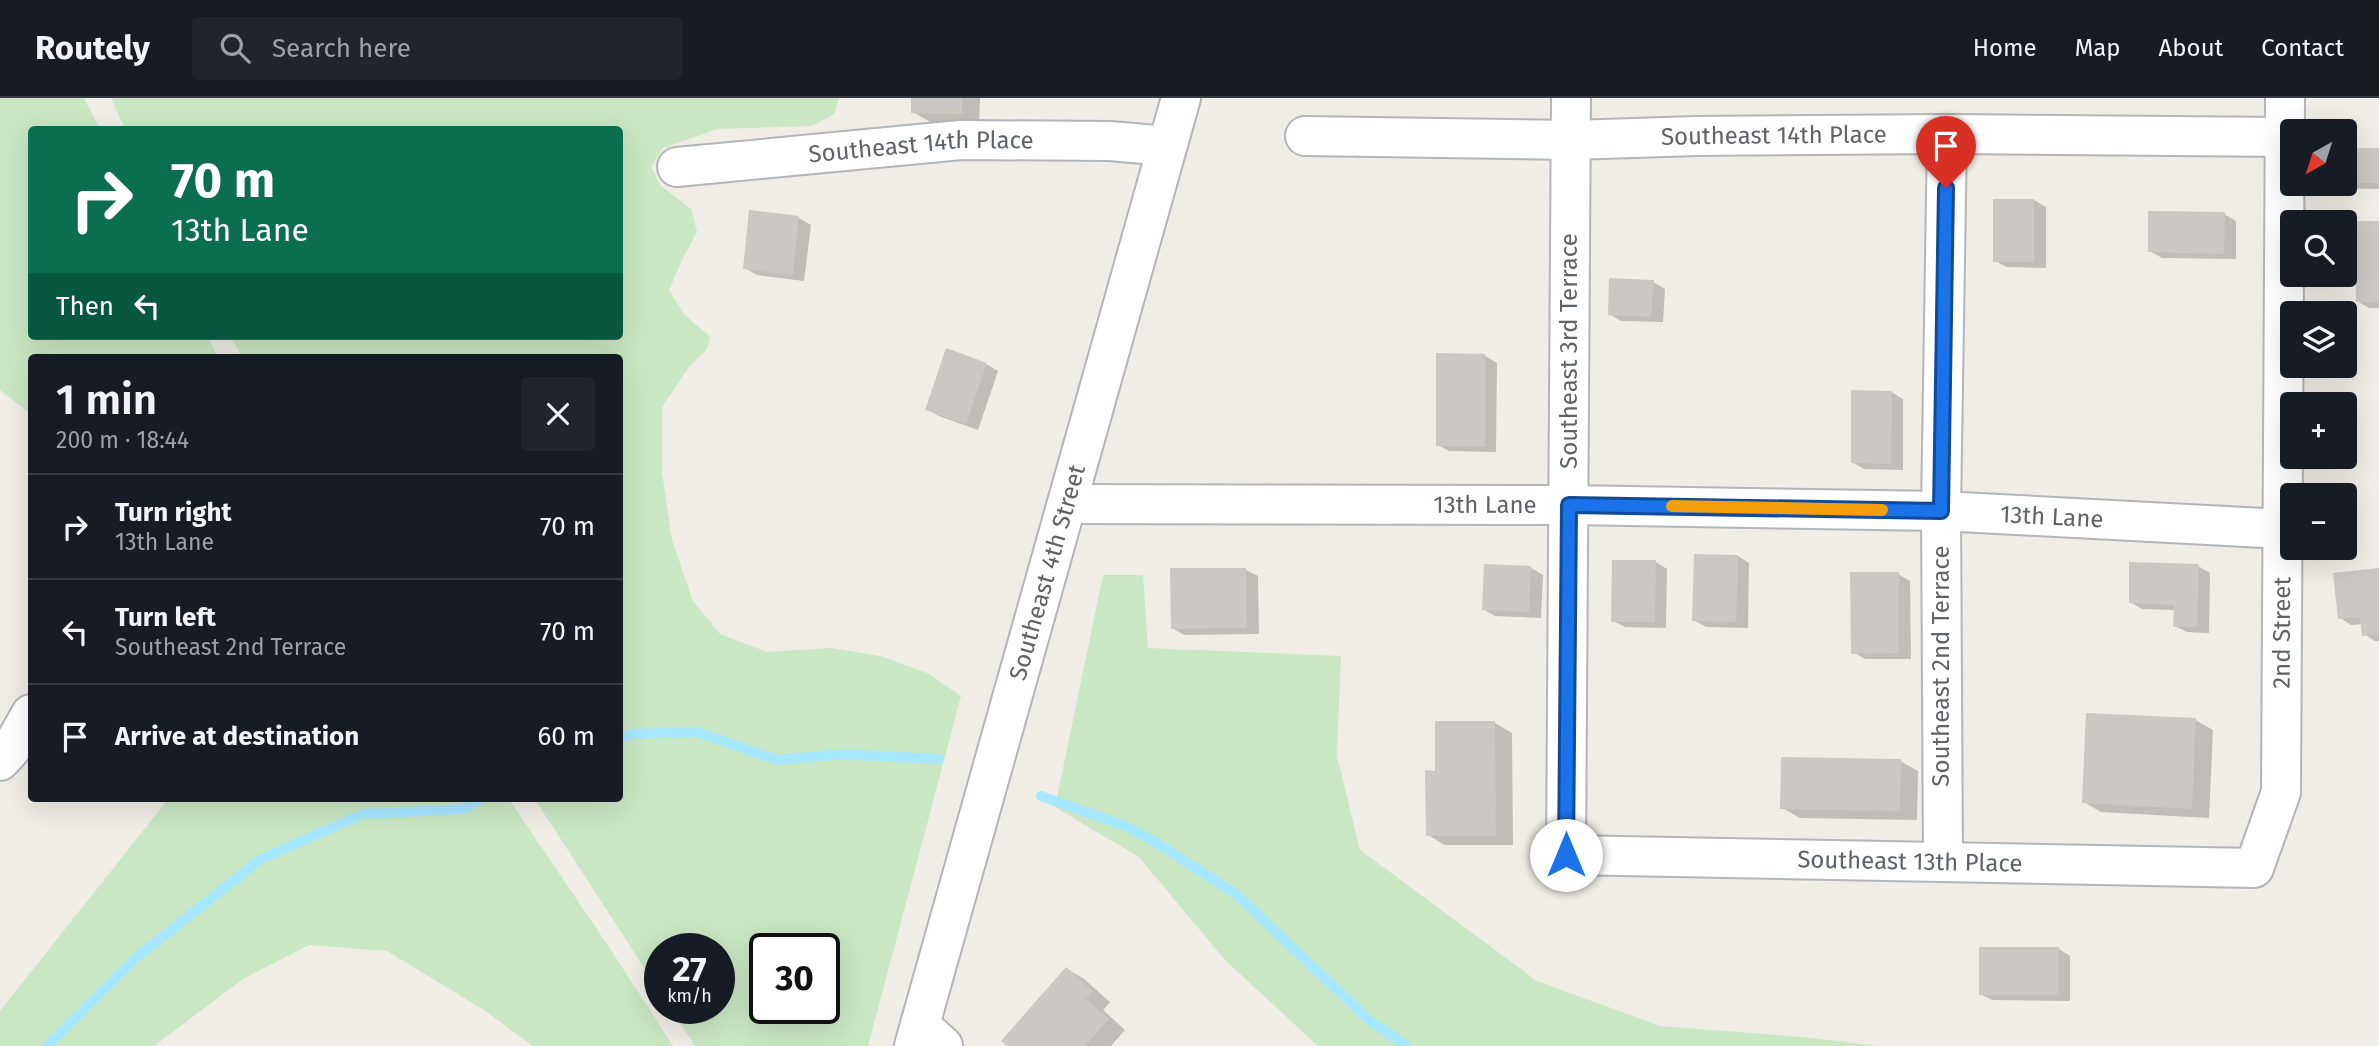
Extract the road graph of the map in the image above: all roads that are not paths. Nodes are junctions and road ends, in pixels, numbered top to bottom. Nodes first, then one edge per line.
1 (1181, 98) edge
2 (1571, 98) edge
3 (2285, 98) edge
4 (2285, 119) edge
5 (1947, 134) junction
6 (1305, 136) dead end
7 (2280, 137) edge
8 (1571, 140) junction
9 (1167, 146) junction
10 (677, 167) dead end
11 (2285, 196) edge
12 (2283, 483) edge
13 (1067, 504) junction
14 (1569, 505) junction
15 (1941, 511) junction
16 (2280, 529) edge
17 (2283, 560) edge
18 (28, 719) edge
19 (0, 761) edge
20 (1566, 855) joint
21 (1943, 862) junction
22 (2254, 868) joint
23 (926, 1039) edge

1 - 9 street, Southeast 4th Street
2 - 8 street, Southeast 3rd Terrace
3 - 4 street, 2nd Street
5 - 7 street, Southeast 14th Place
5 - 8 street, Southeast 14th Place
5 - 15 street, Southeast 2nd Terrace
6 - 8 street, Southeast 14th Place
8 - 14 street, Southeast 3rd Terrace
9 - 10 street, Southeast 14th Place
9 - 13 street, Southeast 4th Street
11 - 12 street, 2nd Street
13 - 14 street, 13th Lane
13 - 23 street, Southeast 4th Street
14 - 15 street, 13th Lane
14 - 20 street, Southeast 3rd Terrace
15 - 16 street, 13th Lane
15 - 21 street, Southeast 2nd Terrace
17 - 22 street, 2nd Street
18 - 19 street
20 - 21 street, Southeast 13th Place
21 - 22 street, Southeast 13th Place

